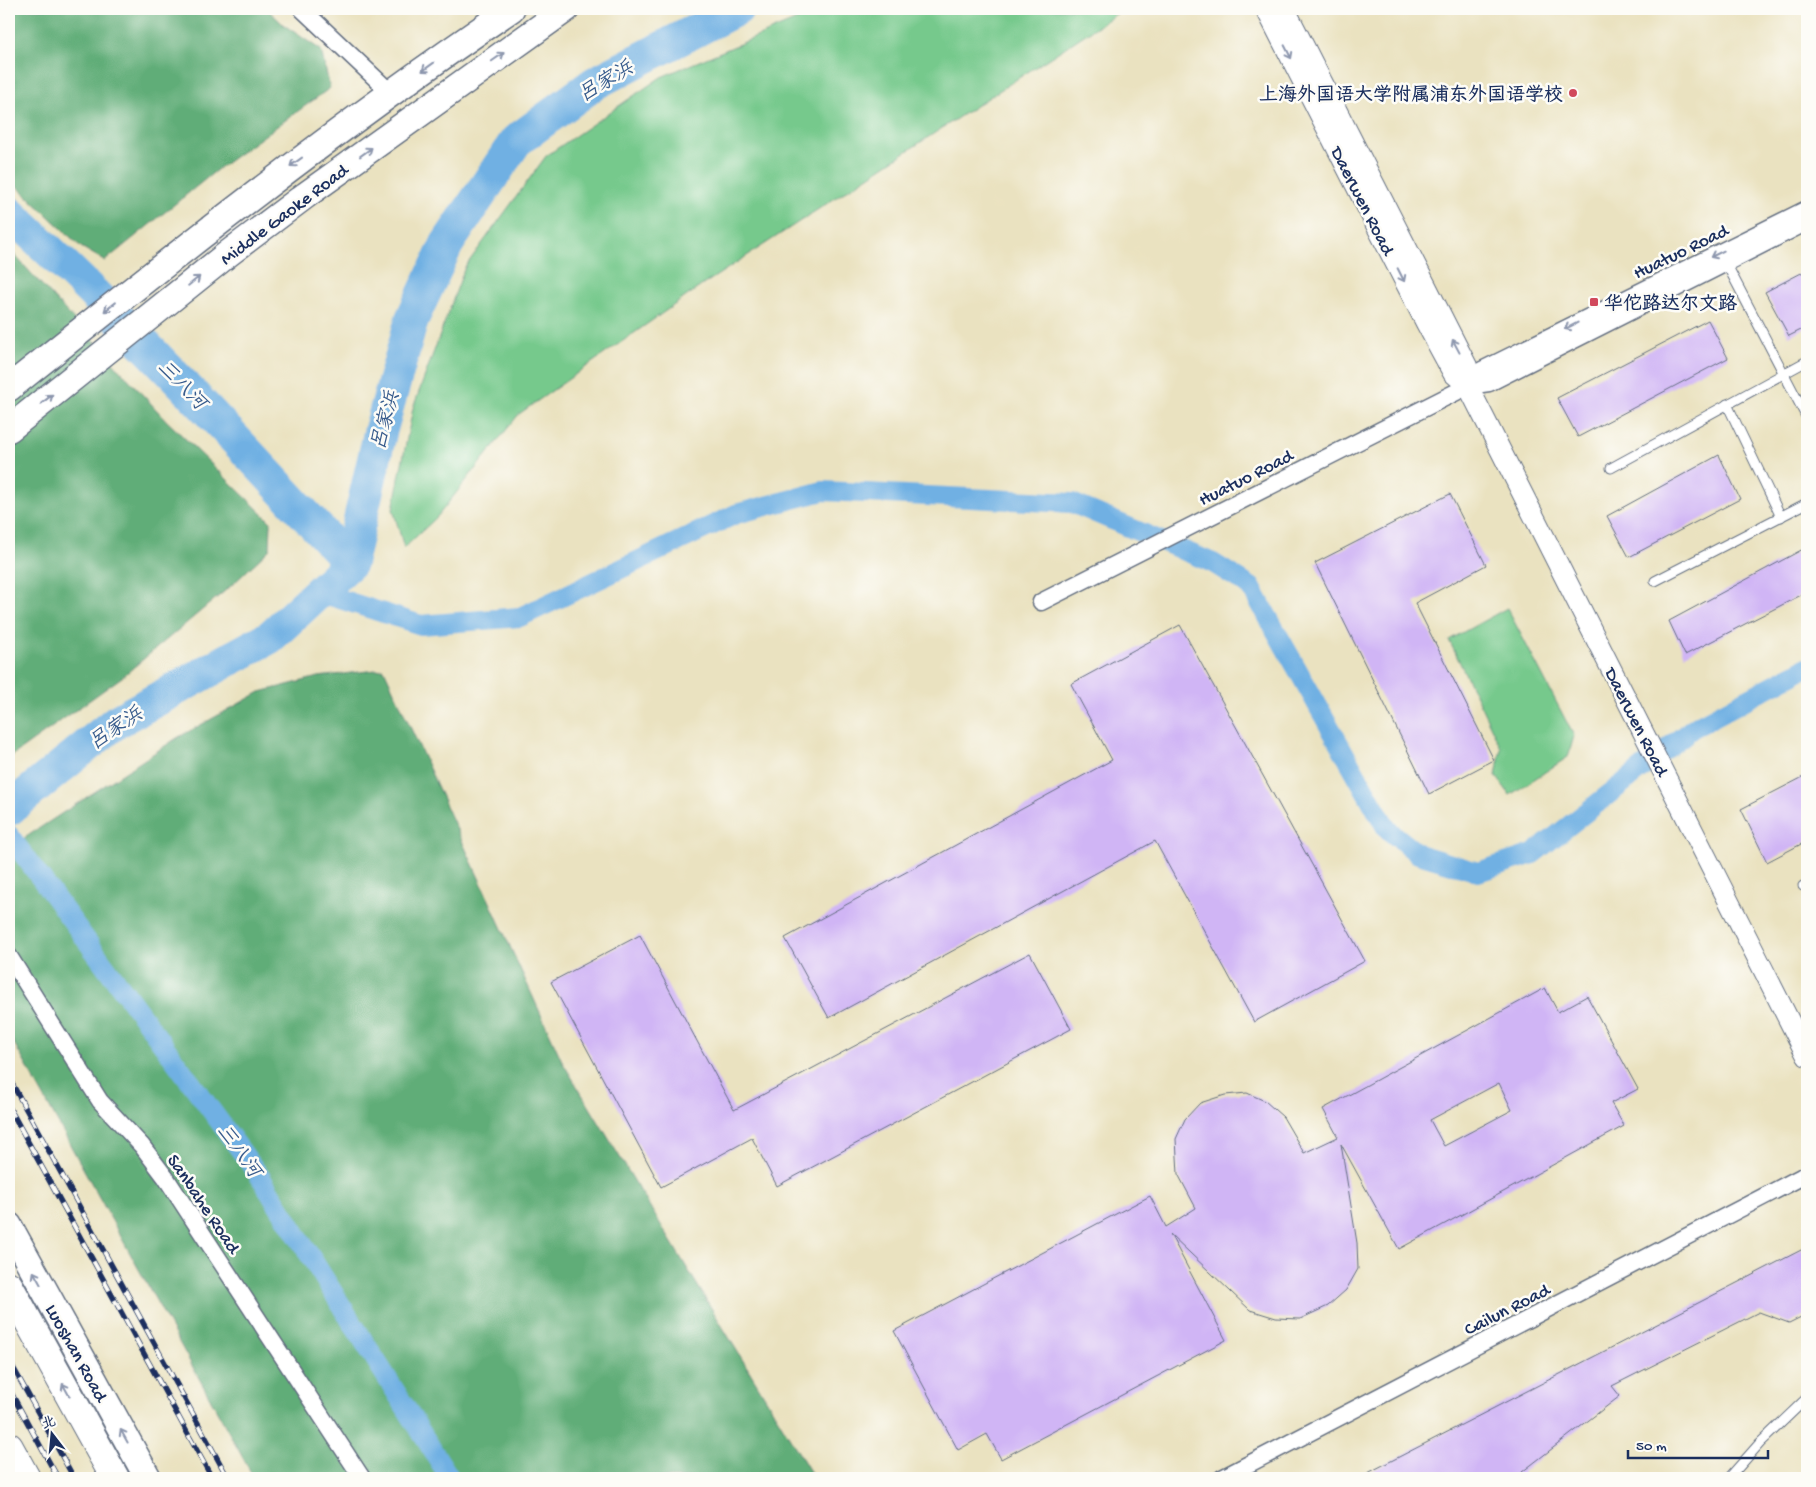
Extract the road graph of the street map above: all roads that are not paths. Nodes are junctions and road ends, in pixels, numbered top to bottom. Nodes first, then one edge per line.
1 (302, 9) edge
2 (511, 9) edge
3 (566, 9) edge
4 (1266, 9) edge
5 (1285, 9) edge
6 (391, 93) junction
7 (1807, 209) edge
8 (1807, 222) edge
9 (1726, 263) junction
10 (1807, 361) edge
11 (1784, 373) junction
12 (1468, 386) junction
13 (9, 388) edge
14 (1727, 404) junction
15 (1807, 418) edge
16 (9, 429) edge
17 (1611, 468) dead end
18 (1807, 503) edge
19 (1781, 517) junction
20 (1656, 581) dead end
21 (1041, 602) dead end
22 (9, 956) edge
23 (1807, 1056) edge
24 (1807, 1174) edge
25 (9, 1226) edge
26 (9, 1286) edge
27 (1807, 1398) edge
28 (9, 1447) edge
29 (26, 1478) edge
30 (115, 1478) edge
31 (148, 1478) edge
32 (362, 1478) edge
33 (1222, 1478) edge
34 (1729, 1478) edge

1 - 6 street
2 -> 6 main road, Middle Gaoke Road
16 -> 3 main road, Middle Gaoke Road
4 -> 12 street, Daerwen Road
12 -> 5 street, Daerwen Road
6 -> 13 main road, Middle Gaoke Road
7 -> 12 street, Huatuo Road
8 - 9 street, Huatuo Road
9 - 11 lane
9 - 12 street, Huatuo Road
10 - 11 lane
11 - 14 lane
11 - 15 lane
12 - 21 street, Huatuo Road
12 - 23 street, Daerwen Road
14 - 17 lane
14 - 19 lane
18 - 19 lane
19 - 20 lane
22 - 32 street, Sanbahe Road
24 - 33 street, Cailun Road
31 -> 25 main road, Luoshan Road
30 -> 26 highway
27 - 34 lane
28 - 29 highway

